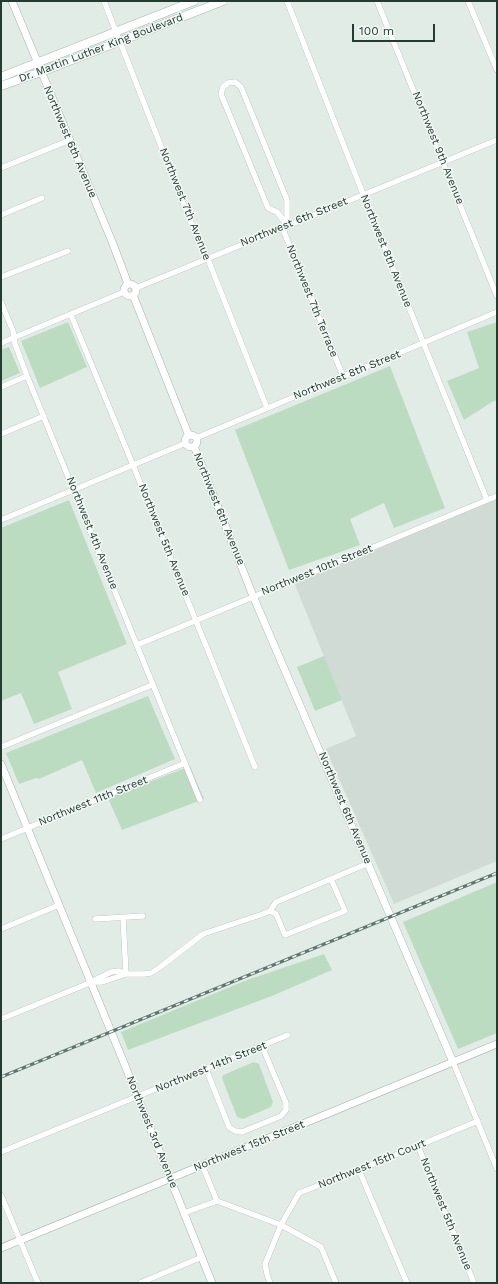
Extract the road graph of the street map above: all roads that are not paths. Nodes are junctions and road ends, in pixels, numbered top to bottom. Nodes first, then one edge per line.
1 (12, 1) edge
2 (104, 1) edge
3 (194, 1) edge
4 (223, 1) edge
5 (287, 1) edge
6 (377, 1) edge
7 (468, 1) edge
8 (198, 10) junction
9 (116, 31) junction
10 (119, 40) junction
11 (37, 64) junction
12 (497, 70) edge
13 (41, 72) junction
14 (1, 77) edge
15 (1, 86) edge
16 (70, 140) junction
17 (497, 140) edge
18 (443, 161) junction
19 (1, 168) edge
20 (363, 194) junction
21 (42, 198) dead end
22 (1, 215) edge
23 (286, 225) junction
24 (68, 251) dead end
25 (207, 258) junction
26 (1, 277) edge
27 (128, 284) junction
28 (136, 288) junction
29 (124, 292) junction
30 (133, 295) junction
31 (497, 296) edge
32 (1, 302) edge
33 (497, 312) edge
34 (71, 315) junction
35 (14, 338) junction
36 (1, 343) edge
37 (424, 343) junction
38 (27, 376) junction
39 (343, 376) junction
40 (1, 387) edge
41 (267, 408) junction
42 (44, 416) junction
43 (1, 434) edge
44 (193, 437) junction
45 (186, 443) junction
46 (194, 446) junction
47 (133, 465) junction
48 (74, 489) junction
49 (497, 496) edge
50 (487, 500) junction
51 (1, 520) edge
52 (253, 596) junction
53 (196, 621) junction
54 (137, 645) junction
55 (152, 685) junction
56 (1, 747) edge
57 (184, 763) junction
58 (1, 764) edge
59 (255, 767) dead end
60 (200, 800) dead end
61 (27, 828) junction
62 (1, 839) edge
63 (368, 863) junction
64 (331, 879) junction
65 (59, 905) junction
66 (270, 910) junction
67 (143, 916) dead end
68 (123, 918) junction
69 (95, 919) dead end
70 (1, 929) edge
71 (126, 974) junction
72 (91, 982) junction
73 (1, 1019) edge
74 (288, 1035) dead end
75 (497, 1044) edge
76 (262, 1046) junction
77 (453, 1062) junction
78 (206, 1069) junction
79 (138, 1097) junction
80 (478, 1121) junction
81 (418, 1146) junction
82 (1, 1152) edge
83 (202, 1165) junction
84 (497, 1168) edge
85 (359, 1170) junction
86 (169, 1178) junction
87 (1, 1195) edge
88 (217, 1201) junction
89 (184, 1213) junction
90 (281, 1225) junction
91 (20, 1240) junction
92 (1, 1248) edge
93 (202, 1257) junction
94 (38, 1283) edge
95 (140, 1283) edge
96 (212, 1283) edge
97 (270, 1283) edge
98 (336, 1283) edge
99 (407, 1283) edge
100 (474, 1283) edge

1 - 11 street, Northwest 6th Avenue
2 - 9 street, Northwest 7th Avenue
3 - 8 street
3 - 9 main road, Dr. Martin Luther King Boulevard
4 - 8 main road, Dr. Martin Luther King Boulevard
5 - 20 street, Northwest 8th Avenue
6 - 18 street, Northwest 9th Avenue
7 - 12 street
8 - 10 main road, Dr. Martin Luther King Boulevard
9 - 10 street, Northwest 7th Avenue
9 - 11 main road, Dr. Martin Luther King Boulevard
10 - 13 main road, Dr. Martin Luther King Boulevard
10 - 25 street, Northwest 7th Avenue
11 - 13 street, Northwest 6th Avenue
11 - 14 main road, Dr. Martin Luther King Boulevard
13 - 15 main road, Dr. Martin Luther King Boulevard
13 - 16 street, Northwest 6th Avenue
16 - 19 street
16 - 27 street, Northwest 6th Avenue
17 - 18 street, Northwest 6th Street
18 - 20 street, Northwest 6th Street
18 - 31 street, Northwest 9th Avenue
20 - 23 street, Northwest 6th Street
20 - 37 street, Northwest 8th Avenue
21 - 22 street
23 - 23 street, Northwest 7th Terrace
23 - 25 street, Northwest 6th Street
23 - 39 street, Northwest 7th Terrace
24 - 26 street
25 - 28 street, Northwest 6th Street
25 - 41 street, Northwest 7th Avenue
27 - 28 street
27 - 29 street
28 - 30 street
29 - 30 street
29 - 34 street
30 - 44 street
32 - 35 street, Northwest 4th Avenue
33 - 37 street, Northwest 8th Street
34 - 35 street
34 - 47 street, Northwest 5th Avenue
35 - 36 street
35 - 38 street, Northwest 4th Avenue
37 - 39 street, Northwest 8th Street
37 - 50 street, Northwest 8th Avenue
38 - 40 street
38 - 42 street, Northwest 4th Avenue
39 - 41 street, Northwest 8th Street
41 - 44 street, Northwest 8th Street
42 - 43 street
42 - 48 street, Northwest 4th Avenue
44 - 45 street
44 - 46 street
45 - 46 street
45 - 47 street
46 - 52 street, Northwest 6th Avenue
47 - 48 street
47 - 53 street, Northwest 5th Avenue
48 - 51 street
48 - 54 street, Northwest 4th Avenue
49 - 50 street, Northwest 10th Street
50 - 52 street, Northwest 10th Street
52 - 53 street, Northwest 10th Street
52 - 63 street, Northwest 6th Avenue
53 - 54 street, Northwest 10th Street
53 - 59 street, Northwest 5th Avenue
54 - 55 street, Northwest 4th Avenue
55 - 56 street
55 - 57 street, Northwest 4th Avenue
57 - 60 street, Northwest 4th Avenue
57 - 61 street, Northwest 11th Street
58 - 61 street, Northwest 3rd Avenue
61 - 62 street, Northwest 11th Street
61 - 65 street, Northwest 3rd Avenue
63 - 64 street
63 - 77 street, Northwest 6th Avenue
64 - 66 street
64 - 66 street
65 - 70 street
65 - 72 street, Northwest 3rd Avenue
66 - 71 street
67 - 68 street
68 - 69 street
68 - 71 street
71 - 72 street
72 - 73 street
72 - 79 street, Northwest 3rd Avenue
74 - 76 street, Northwest 14th Street
75 - 77 street, Northwest 15th Street
76 - 78 street, Northwest 14th Street
76 - 78 street
77 - 80 street, Northwest 6th Avenue
77 - 83 street, Northwest 15th Street
78 - 79 street, Northwest 14th Street
79 - 82 street, Northwest 14th Street
79 - 86 street, Northwest 3rd Avenue
80 - 81 street, Northwest 15th Court
80 - 84 street, Northwest 6th Avenue
81 - 85 street, Northwest 15th Court
81 - 100 street, Northwest 5th Avenue
83 - 86 street, Northwest 15th Street
83 - 88 street
85 - 90 street, Northwest 15th Court
85 - 99 street
86 - 89 street, Northwest 3rd Avenue
86 - 91 street, Northwest 15th Street
87 - 91 street
88 - 89 street
88 - 90 street
89 - 93 street, Northwest 3rd Avenue
90 - 97 street, Northwest 15th Court
90 - 98 street
91 - 92 street, Northwest 15th Street
91 - 94 street
93 - 95 street
93 - 96 street, Northwest 3rd Avenue

